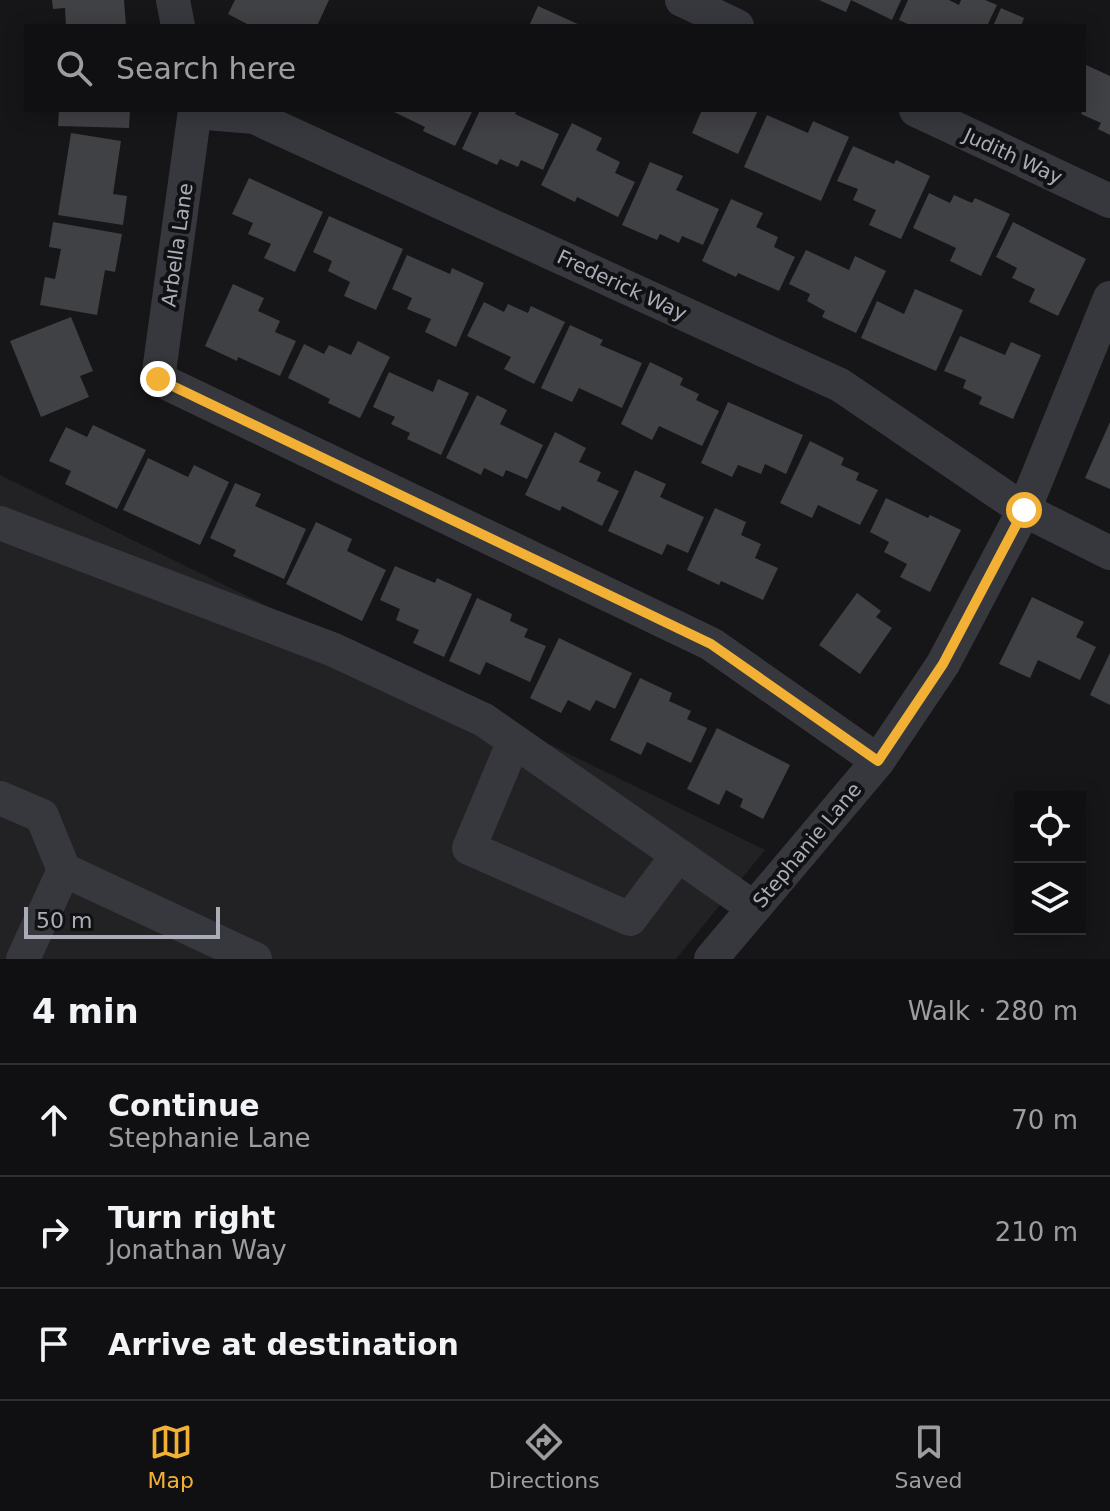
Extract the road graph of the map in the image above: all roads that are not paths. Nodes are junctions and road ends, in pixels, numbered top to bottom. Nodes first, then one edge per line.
1 (173, 0) edge
2 (682, 0) edge
3 (178, 24) edge
4 (733, 24) edge
5 (195, 112) edge
6 (205, 112) edge
7 (920, 112) edge
8 (1110, 201) edge
9 (1110, 298) edge
10 (1024, 510) junction
11 (0, 523) edge
12 (1110, 553) edge
13 (514, 741) junction
14 (878, 761) junction
15 (0, 798) edge
16 (678, 855) junction
17 (64, 870) junction
18 (754, 908) junction
19 (23, 959) edge
20 (255, 959) edge
21 (711, 959) edge

1 - 3 street
2 - 4 street
5 - 14 street, Arbella Lane
6 - 10 street, Frederick Way
7 - 8 street, Judith Way
9 - 10 street, Stephanie Lane
10 - 12 street, Frederick Way
10 - 14 street, Stephanie Lane
11 - 13 street
13 - 16 street
13 - 16 street
14 - 18 street, Stephanie Lane
15 - 17 street
16 - 18 street
17 - 19 street
17 - 20 street
18 - 21 street, Stephanie Lane

